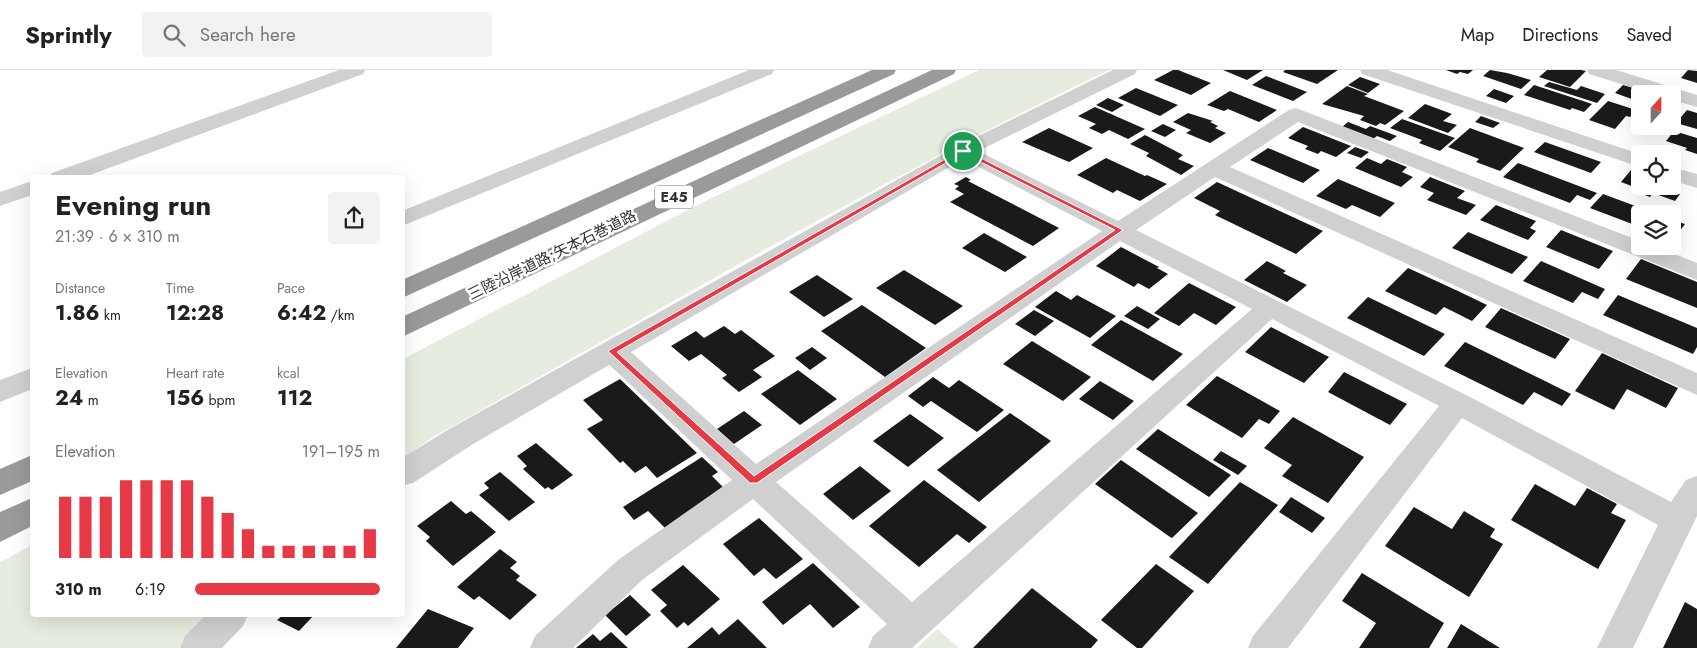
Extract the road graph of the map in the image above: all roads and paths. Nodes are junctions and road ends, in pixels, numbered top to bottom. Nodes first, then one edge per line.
1 (356, 70) edge
2 (765, 70) edge
3 (887, 70) edge
4 (947, 70) edge
5 (1128, 70) edge
6 (1369, 70) edge
7 (1596, 70) edge
8 (1697, 101) edge
9 (963, 151) junction
10 (1631, 158) edge
11 (1214, 168) junction
12 (68, 175) edge
13 (1681, 175) edge
14 (1697, 181) edge
15 (30, 189) edge
16 (0, 199) edge
17 (405, 218) edge
18 (1120, 230) junction
19 (1697, 272) edge
20 (405, 289) edge
21 (1270, 307) junction
22 (405, 327) edge
23 (612, 351) junction
24 (30, 379) edge
25 (1697, 384) edge
26 (0, 392) edge
27 (1458, 402) junction
28 (30, 468) edge
29 (405, 472) edge
30 (754, 481) junction
31 (0, 483) edge
32 (1697, 488) edge
33 (30, 512) edge
34 (1677, 520) junction
35 (0, 528) edge
36 (228, 617) edge
37 (911, 624) junction
38 (198, 648) edge
39 (548, 648) edge
40 (886, 648) edge
41 (1266, 648) edge
42 (1615, 648) edge

1 - 12 street
2 - 17 street
3 - 20 highway, 三陸沿岸道路;矢本石巻道路 / E45
4 - 22 highway, 三陸沿岸道路;矢本石巻道路 / E45
5 - 9 street
6 - 10 street
7 - 8 street
9 - 18 street
9 - 23 street
11 - 18 street
11 - 19 street
11 - 25 street
13 - 14 street
15 - 16 street
18 - 21 street
18 - 30 street
21 - 27 street
21 - 37 street
23 - 29 street
23 - 30 street
24 - 26 street
27 - 34 street
27 - 41 street
28 - 31 highway
30 - 37 street
30 - 39 street
32 - 34 street
33 - 35 highway
34 - 42 street
36 - 38 street
37 - 40 street

